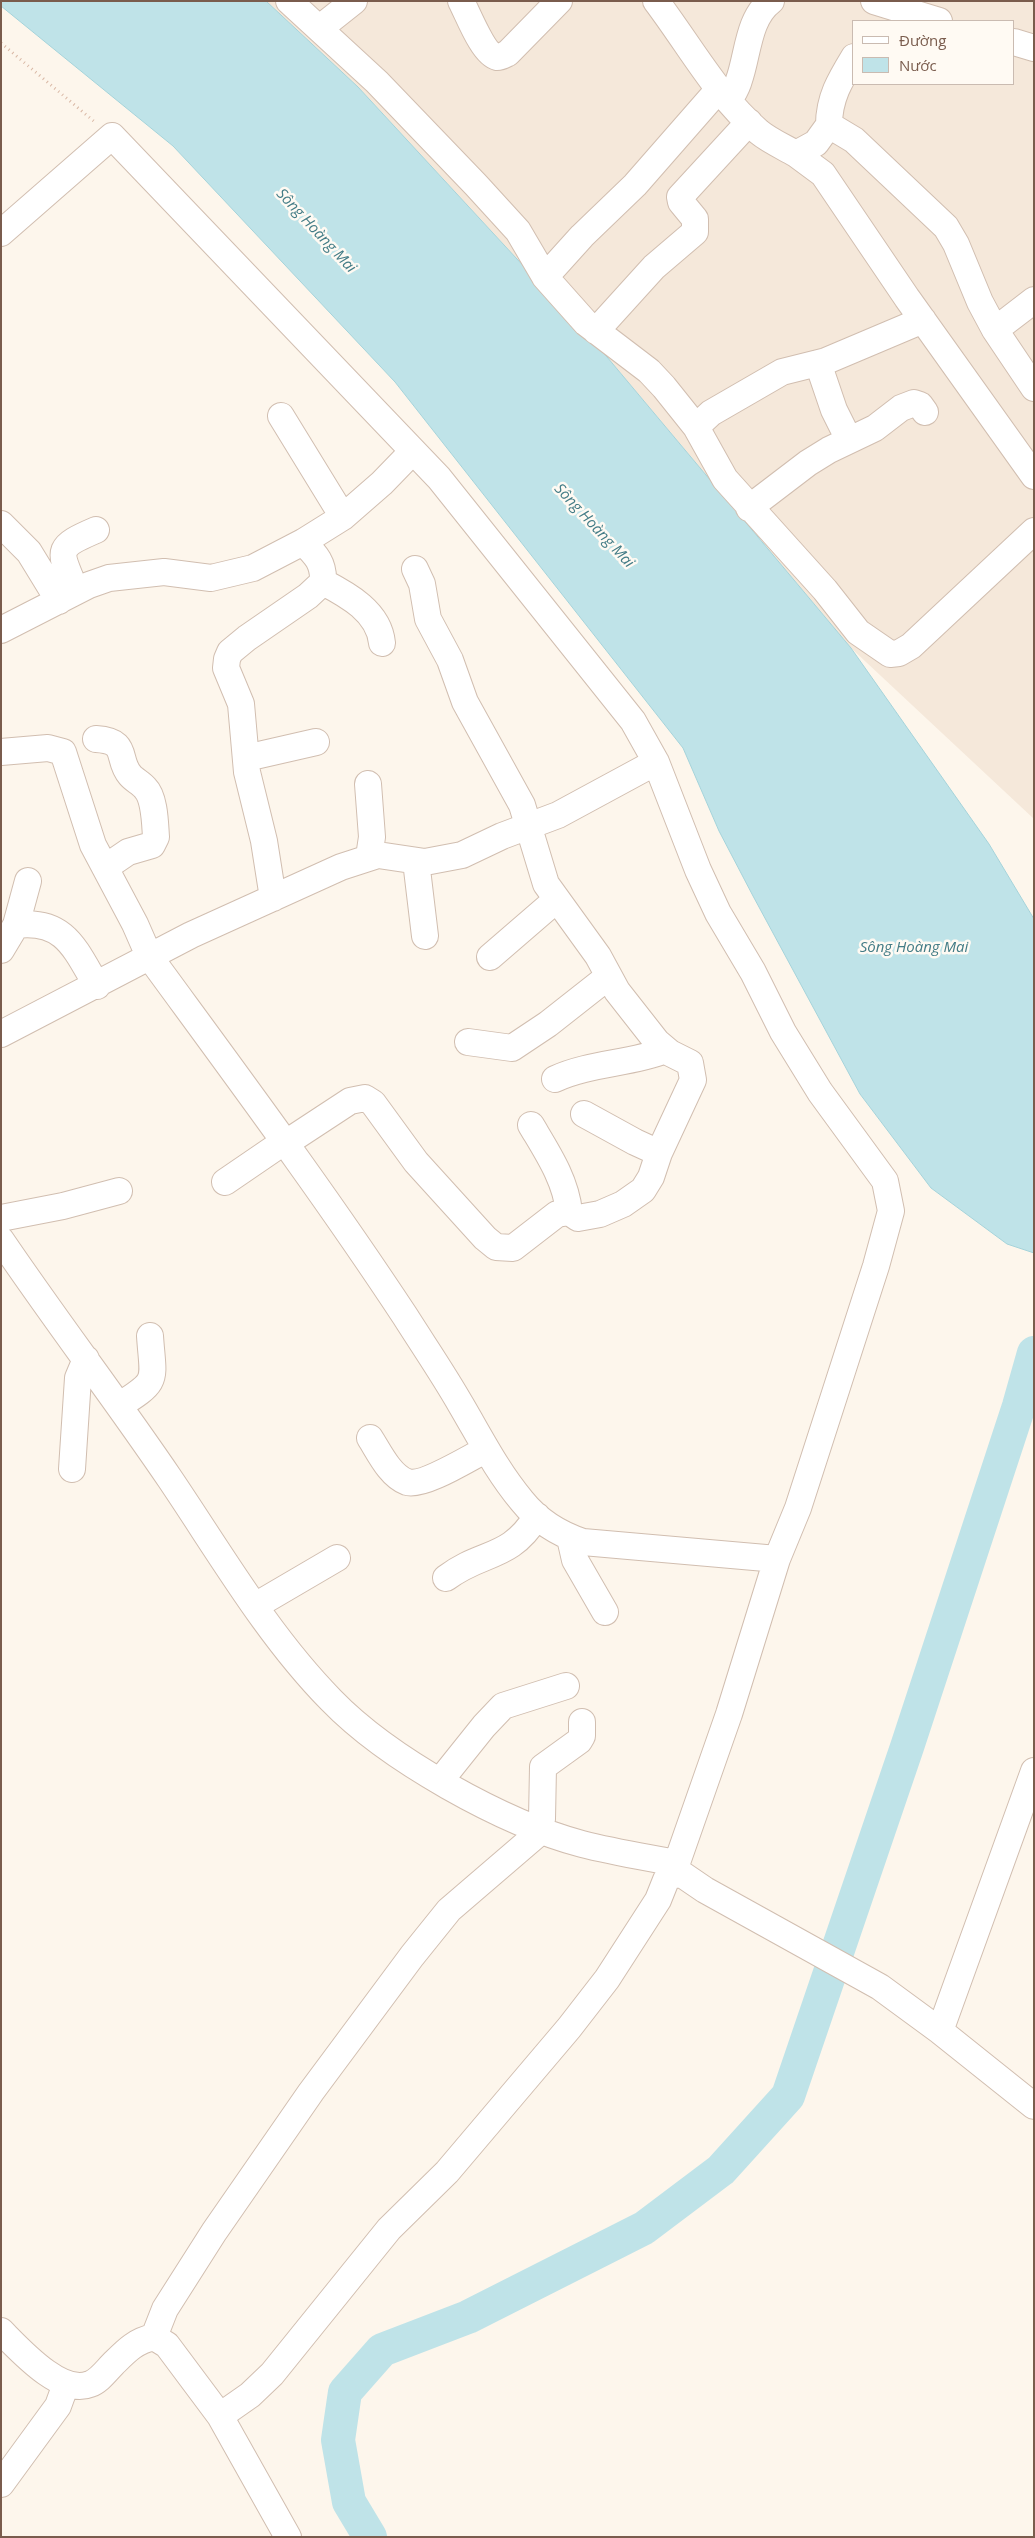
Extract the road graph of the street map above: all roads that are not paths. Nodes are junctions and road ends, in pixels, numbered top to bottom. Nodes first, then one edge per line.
1 (289, 1) edge
2 (354, 1) edge
3 (462, 1) edge
4 (559, 1) edge
5 (656, 1) edge
6 (771, 1) edge
7 (783, 1) edge
8 (792, 1) edge
9 (876, 9) edge
10 (935, 20) edge
11 (320, 28) junction
12 (1015, 42) edge
13 (1034, 48) edge
14 (852, 60) edge
15 (724, 95) junction
16 (750, 122) junction
17 (829, 125) junction
18 (796, 154) junction
19 (1, 232) edge
20 (545, 277) junction
21 (1034, 300) edge
22 (923, 320) junction
23 (995, 330) junction
24 (596, 331) junction
25 (818, 363) junction
26 (1034, 388) edge
27 (925, 412) dead end
28 (281, 416) dead end
29 (696, 427) junction
30 (849, 440) junction
31 (413, 451) junction
32 (1034, 476) edge
33 (749, 508) junction
34 (343, 517) junction
35 (1, 524) edge
36 (96, 530) dead end
37 (1034, 530) edge
38 (303, 542) junction
39 (415, 569) dead end
40 (322, 582) junction
41 (68, 596) junction
42 (1, 630) edge
43 (382, 643) dead end
44 (96, 739) dead end
45 (316, 742) dead end
46 (1, 752) edge
47 (246, 758) junction
48 (656, 762) junction
49 (368, 784) dead end
50 (528, 827) junction
51 (369, 857) junction
52 (416, 861) junction
53 (106, 867) junction
54 (28, 880) dead end
55 (273, 898) junction
56 (556, 900) junction
57 (16, 925) junction
58 (425, 936) dead end
59 (1, 950) edge
60 (149, 956) junction
61 (490, 957) dead end
62 (610, 976) junction
63 (97, 986) junction
64 (1, 1034) edge
65 (468, 1042) dead end
66 (666, 1050) junction
67 (555, 1079) dead end
68 (584, 1114) dead end
69 (531, 1125) dead end
70 (286, 1142) junction
71 (659, 1153) junction
72 (225, 1182) dead end
73 (119, 1191) dead end
74 (569, 1212) junction
75 (1, 1218) edge
76 (1, 1240) edge
77 (150, 1336) dead end
78 (86, 1359) junction
79 (120, 1405) junction
80 (370, 1438) dead end
81 (485, 1450) junction
82 (72, 1469) dead end
83 (537, 1516) junction
84 (570, 1538) junction
85 (337, 1558) dead end
86 (777, 1559) junction
87 (446, 1578) dead end
88 (255, 1606) junction
89 (604, 1612) dead end
90 (566, 1686) dead end
91 (582, 1722) dead end
92 (1034, 1772) edge
93 (440, 1781) junction
94 (540, 1830) junction
95 (674, 1869) junction
96 (940, 2031) junction
97 (1034, 2106) edge
98 (1, 2331) edge
99 (154, 2337) junction
100 (66, 2384) junction
101 (220, 2416) junction
102 (1, 2484) edge
103 (288, 2537) edge

1 - 11 street
2 - 11 street
3 - 4 street
5 - 15 street
6 - 15 street
7 - 8 street
9 - 10 street
11 - 20 street
12 - 13 street
14 - 17 street
15 - 16 street
15 - 20 street
16 - 18 street
16 - 24 street
17 - 18 street
17 - 23 street
18 - 22 street
19 - 31 street
20 - 24 street
21 - 23 street
22 - 25 street
22 - 32 street
23 - 26 street
24 - 29 street
25 - 29 street
25 - 30 street
27 - 30 street
28 - 34 street
29 - 33 street
30 - 33 street
31 - 34 street
31 - 48 street
33 - 37 street
34 - 38 street
35 - 41 street
36 - 41 street
38 - 40 street
38 - 41 street
39 - 50 street
40 - 43 street
40 - 47 street
41 - 42 street
44 - 53 street
45 - 47 street
46 - 53 street
47 - 55 street
48 - 50 street
48 - 86 street
49 - 51 street
50 - 52 street
50 - 56 street
51 - 52 street
51 - 55 street
52 - 58 street
53 - 60 street
54 - 57 street
55 - 60 street
56 - 61 street
56 - 62 street
57 - 59 street
57 - 63 street
60 - 63 street
60 - 70 street
62 - 65 street
62 - 66 street
63 - 64 street
66 - 67 street
66 - 71 street
68 - 71 street
69 - 74 street
70 - 72 street
70 - 74 street
70 - 81 street
71 - 74 street
73 - 75 street
76 - 78 street
77 - 79 street
78 - 79 street
78 - 82 street
79 - 88 street
80 - 81 street
81 - 83 street
83 - 84 street
83 - 87 street
84 - 86 street
84 - 89 street
85 - 88 street
86 - 95 street
88 - 93 street
90 - 93 street
91 - 94 street
92 - 96 street
93 - 94 street
94 - 95 street
94 - 99 street
95 - 96 street
95 - 101 street
96 - 97 street
98 - 100 street
99 - 100 street
99 - 101 street
100 - 102 street
101 - 103 street

